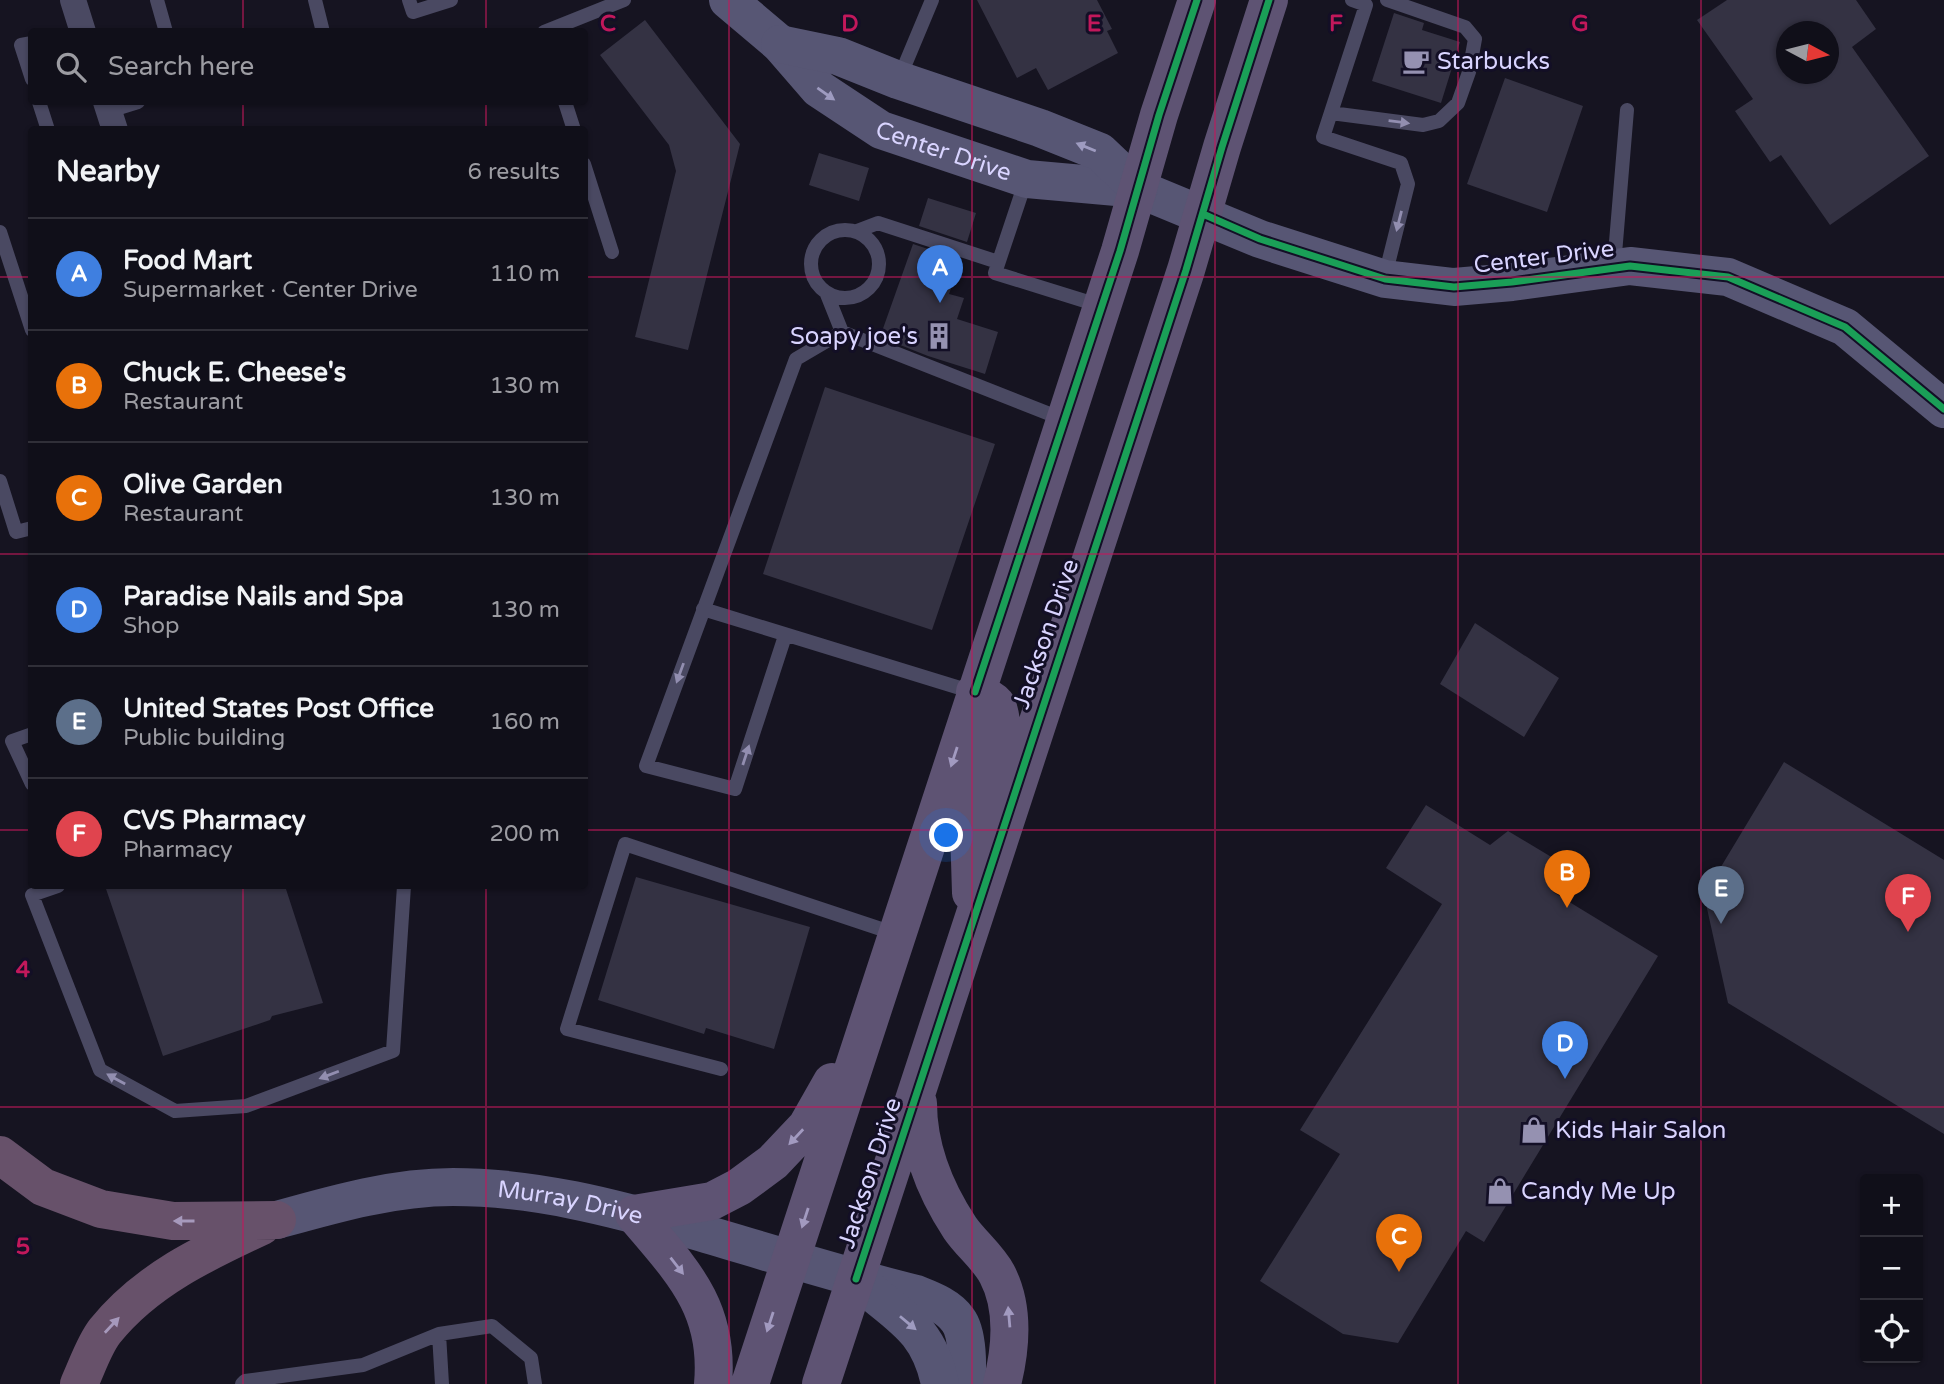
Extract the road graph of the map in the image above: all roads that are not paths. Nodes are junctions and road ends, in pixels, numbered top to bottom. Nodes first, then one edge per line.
1 (73, 0) edge
2 (157, 0) edge
3 (315, 0) edge
4 (451, 0) edge
5 (624, 0) edge
6 (728, 0) edge
7 (932, 0) edge
8 (1197, 0) edge
9 (1269, 0) edge
10 (1387, 0) edge
11 (1363, 2) edge
12 (411, 6) edge
13 (79, 28) edge
14 (165, 28) edge
15 (322, 28) edge
16 (554, 28) edge
17 (28, 44) edge
18 (780, 44) junction
19 (28, 67) edge
20 (898, 80) junction
21 (40, 105) edge
22 (131, 105) edge
23 (566, 105) edge
24 (1627, 110) dead end
25 (1331, 113) junction
26 (110, 114) edge
27 (47, 126) edge
28 (573, 126) edge
29 (588, 176) edge
30 (1027, 179) junction
31 (1139, 189) junction
32 (1203, 214) junction
33 (857, 231) junction
34 (0, 232) edge
35 (612, 251) dead end
36 (998, 262) junction
37 (1614, 268) junction
38 (1385, 279) junction
39 (826, 292) junction
40 (1101, 306) junction
41 (28, 318) edge
42 (842, 332) junction
43 (1944, 409) edge
44 (1065, 420) junction
45 (0, 481) edge
46 (28, 529) edge
47 (704, 609) junction
48 (785, 636) junction
49 (975, 692) junction
50 (28, 735) edge
51 (28, 775) edge
52 (49, 889) edge
53 (404, 889) edge
54 (971, 923) junction
55 (897, 934) junction
56 (871, 1017) junction
57 (721, 1069) dead end
58 (918, 1084) junction
59 (0, 1155) edge
60 (634, 1214) junction
61 (277, 1220) junction
62 (791, 1259) junction
63 (856, 1279) junction
64 (439, 1334) junction
65 (79, 1384) edge
66 (242, 1384) edge
67 (442, 1384) edge
68 (535, 1384) edge
69 (713, 1384) edge
70 (750, 1384) edge
71 (821, 1384) edge
72 (940, 1384) edge
73 (966, 1384) edge
74 (1002, 1384) edge

1 - 13 street
2 - 14 lane
3 - 15 lane
4 - 12 lane
5 - 16 lane
6 - 18 main road, Center Drive
7 - 20 lane
8 - 31 main road, Jackson Drive
9 - 32 main road, Jackson Drive
25 -> 10 lane
11 - 25 lane
17 - 19 lane
18 - 20 main road, Center Drive
18 -> 30 main road, Center Drive
31 -> 20 main road, Center Drive
21 - 27 lane
22 - 26 lane
23 - 28 lane
24 - 37 lane
25 -> 38 lane
29 - 35 lane
30 - 31 main road, Center Drive
30 - 36 lane
31 - 32 main road, Center Drive
31 - 40 main road, Jackson Drive
32 - 38 main road, Center Drive
32 - 54 main road, Jackson Drive
33 - 36 lane
33 - 39 lane
33 - 39 lane
34 - 41 lane
36 - 40 lane
37 - 38 main road, Center Drive
37 - 43 main road, Center Drive
39 - 42 lane
40 - 44 main road, Jackson Drive
42 - 44 lane
42 - 47 lane
44 - 49 main road, Jackson Drive
45 - 46 lane
47 - 48 lane
47 -> 48 lane
48 - 49 lane
49 - 54 main road
49 -> 55 main road, Jackson Drive
50 - 51 lane
53 -> 52 lane
54 - 58 main road, Jackson Drive
55 - 56 main road, Jackson Drive
55 - 57 lane
56 -> 60 main road
56 -> 62 main road, Jackson Drive
58 - 63 main road, Jackson Drive
74 -> 58 main road
61 -> 59 highway
60 - 61 main road, Murray Drive
60 - 62 main road, Murray Drive
60 -> 69 main road
65 -> 61 highway
62 - 63 main road, Murray Drive
62 -> 70 main road, Jackson Drive
63 - 71 main road, Jackson Drive
63 -> 72 main road, Murray Drive
63 - 73 main road, Murray Drive
64 - 66 lane
64 - 67 lane
64 - 68 lane

